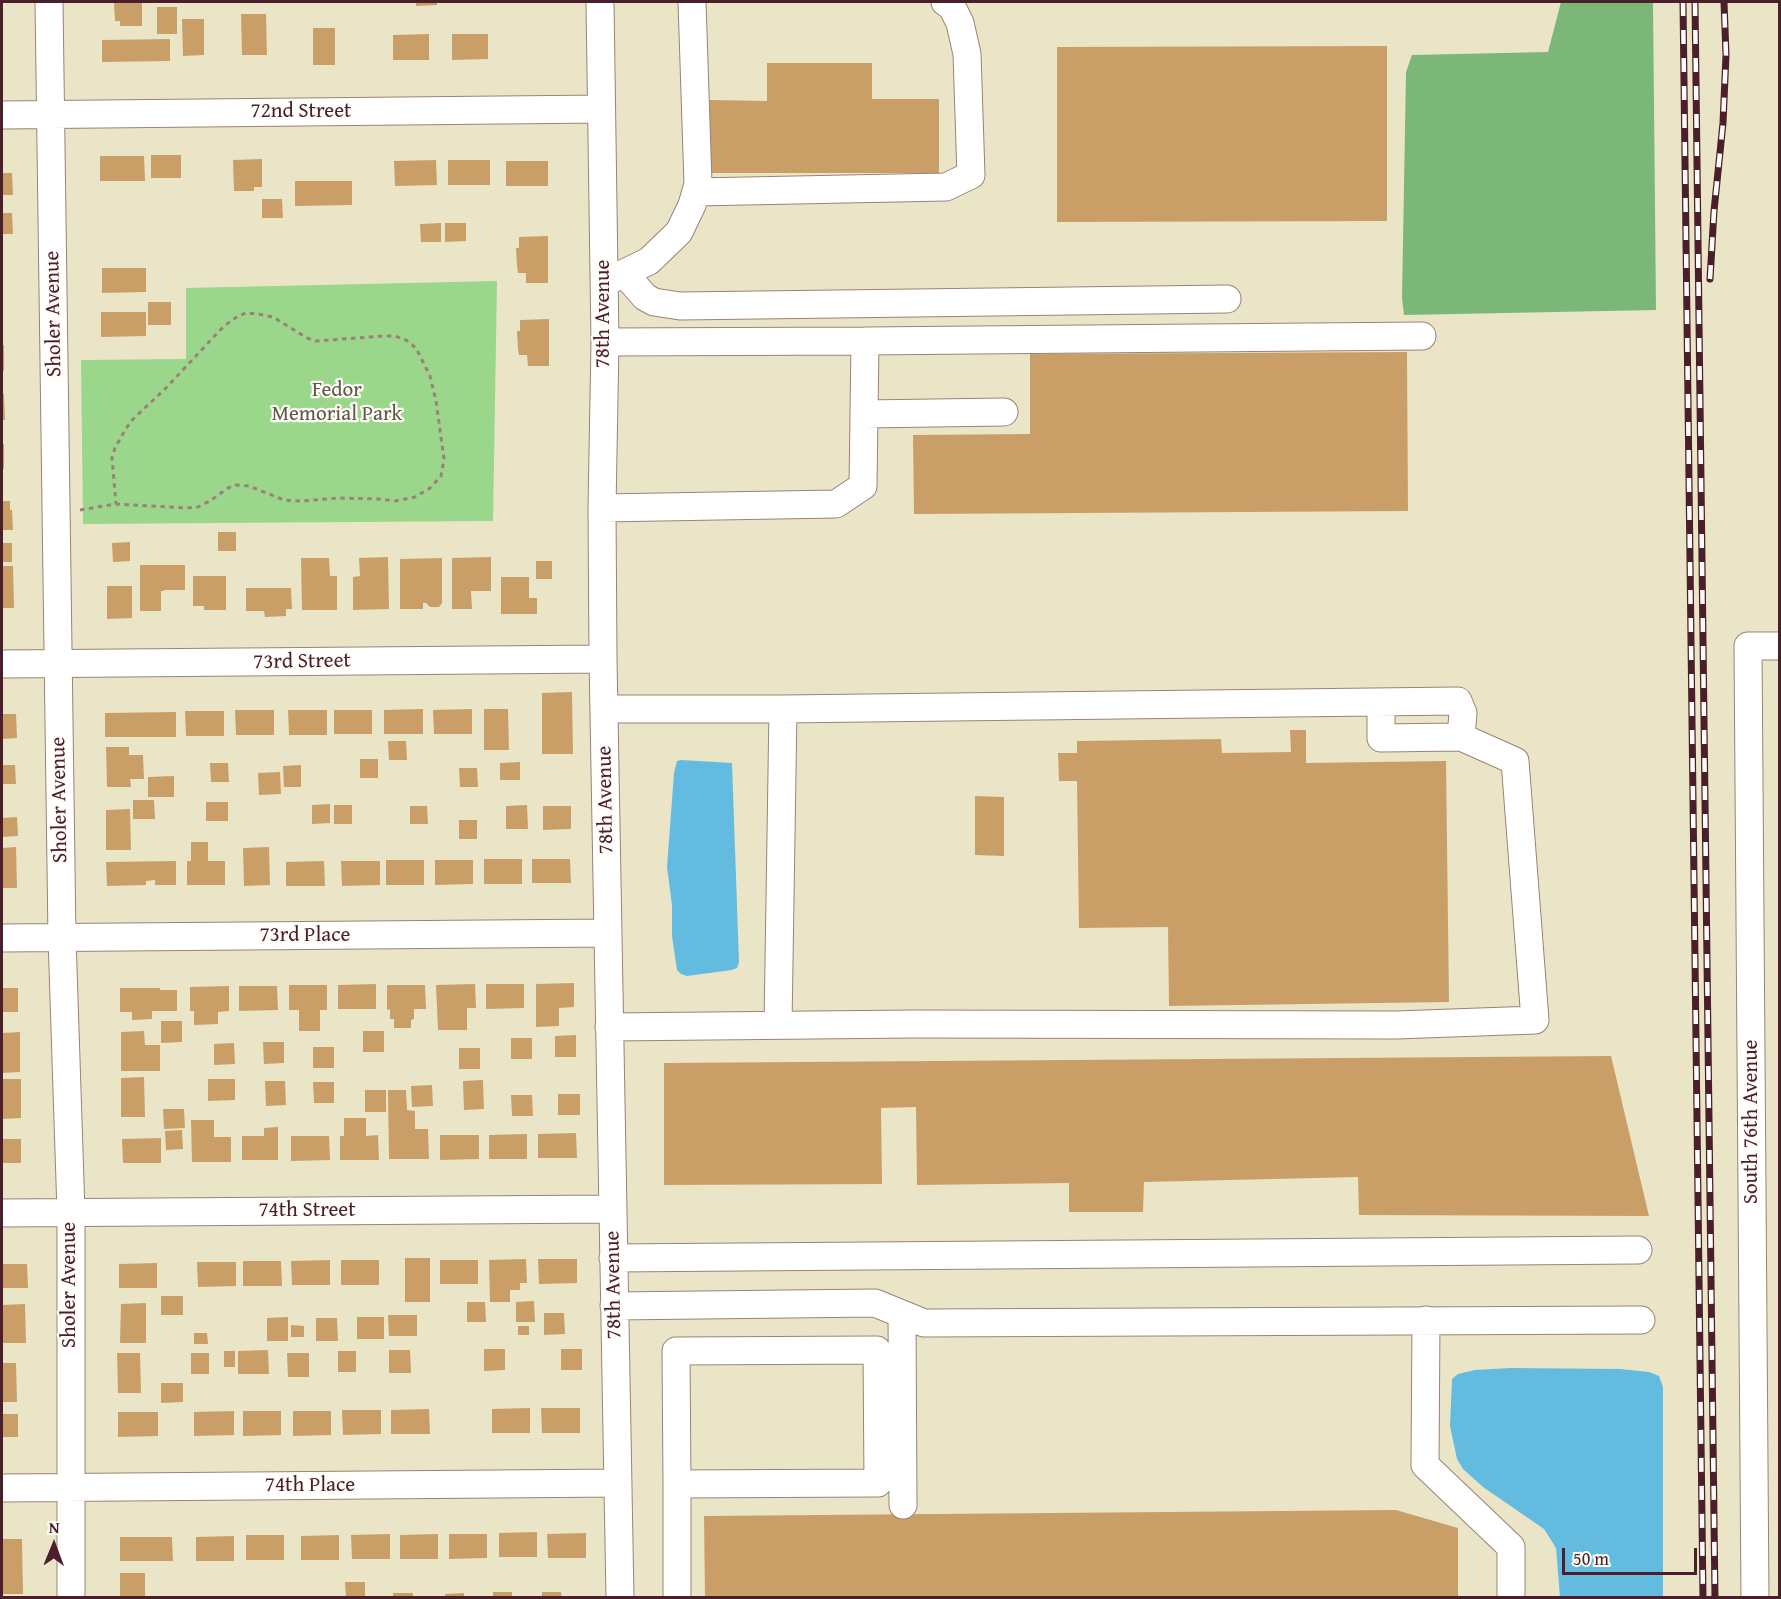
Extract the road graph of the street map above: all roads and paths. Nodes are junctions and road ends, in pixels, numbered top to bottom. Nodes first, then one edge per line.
1 (49, 2) edge
2 (600, 2) edge
3 (692, 2) edge
4 (710, 2) edge
5 (945, 2) edge
6 (601, 110) junction
7 (50, 114) junction
8 (2, 115) edge
9 (696, 192) junction
10 (614, 278) junction
11 (1227, 299) dead end
12 (1422, 336) dead end
13 (865, 341) junction
14 (605, 342) junction
15 (1004, 412) dead end
16 (864, 414) junction
17 (116, 504) junction
18 (602, 508) junction
19 (80, 510) dead end
20 (1779, 646) edge
21 (603, 659) junction
22 (2, 664) edge
23 (59, 664) junction
24 (1381, 702) junction
25 (604, 709) junction
26 (783, 709) junction
27 (1461, 737) junction
28 (608, 933) junction
29 (2, 938) edge
30 (62, 938) junction
31 (778, 1025) junction
32 (609, 1027) junction
33 (613, 1209) junction
34 (71, 1212) junction
35 (2, 1213) edge
36 (1638, 1250) dead end
37 (613, 1258) junction
38 (614, 1306) junction
39 (902, 1314) junction
40 (1426, 1320) junction
41 (1641, 1320) dead end
42 (618, 1483) junction
43 (676, 1484) junction
44 (69, 1487) junction
45 (2, 1488) edge
46 (903, 1504) dead end
47 (70, 1598) edge
48 (620, 1598) edge
49 (678, 1598) edge
50 (1511, 1598) edge
51 (1755, 1598) edge

1 - 7 street, Sholer Avenue
2 - 6 street, 78th Avenue
3 - 4 street
3 - 9 street
5 - 9 street
6 - 7 street, 72nd Street
6 - 10 street, 78th Avenue
7 - 8 street, 72nd Street
7 - 23 street, Sholer Avenue
9 - 10 street
10 - 11 street
10 - 14 street, 78th Avenue
12 - 13 street
13 - 14 street
13 - 16 street
14 - 18 street, 78th Avenue
15 - 16 street
16 - 18 street
17 - 17 path
17 - 19 path
18 - 21 street, 78th Avenue
20 - 51 street, South 76th Avenue
21 - 23 street, 73rd Street
21 - 25 street, 78th Avenue
22 - 23 street, 73rd Street
23 - 30 street, Sholer Avenue
24 - 26 street
24 - 27 street
24 - 27 street
25 - 26 street
25 - 28 street, 78th Avenue
26 - 31 street
27 - 31 street
28 - 30 street, 73rd Place
28 - 32 street, 78th Avenue
29 - 30 street, 73rd Place
30 - 34 street, Sholer Avenue
31 - 32 street
32 - 33 street, 78th Avenue
33 - 34 street, 74th Street
33 - 37 street, 78th Avenue
34 - 35 street, 74th Street
34 - 44 street, Sholer Avenue
36 - 37 street
37 - 38 street, 78th Avenue
38 - 39 street
38 - 42 street, 78th Avenue
39 - 40 street
39 - 46 street
40 - 41 street
40 - 50 street
42 - 44 street, 74th Place
42 - 48 street, 78th Avenue
43 - 43 street
43 - 49 street
44 - 45 street, 74th Place
44 - 47 street, Sholer Avenue

